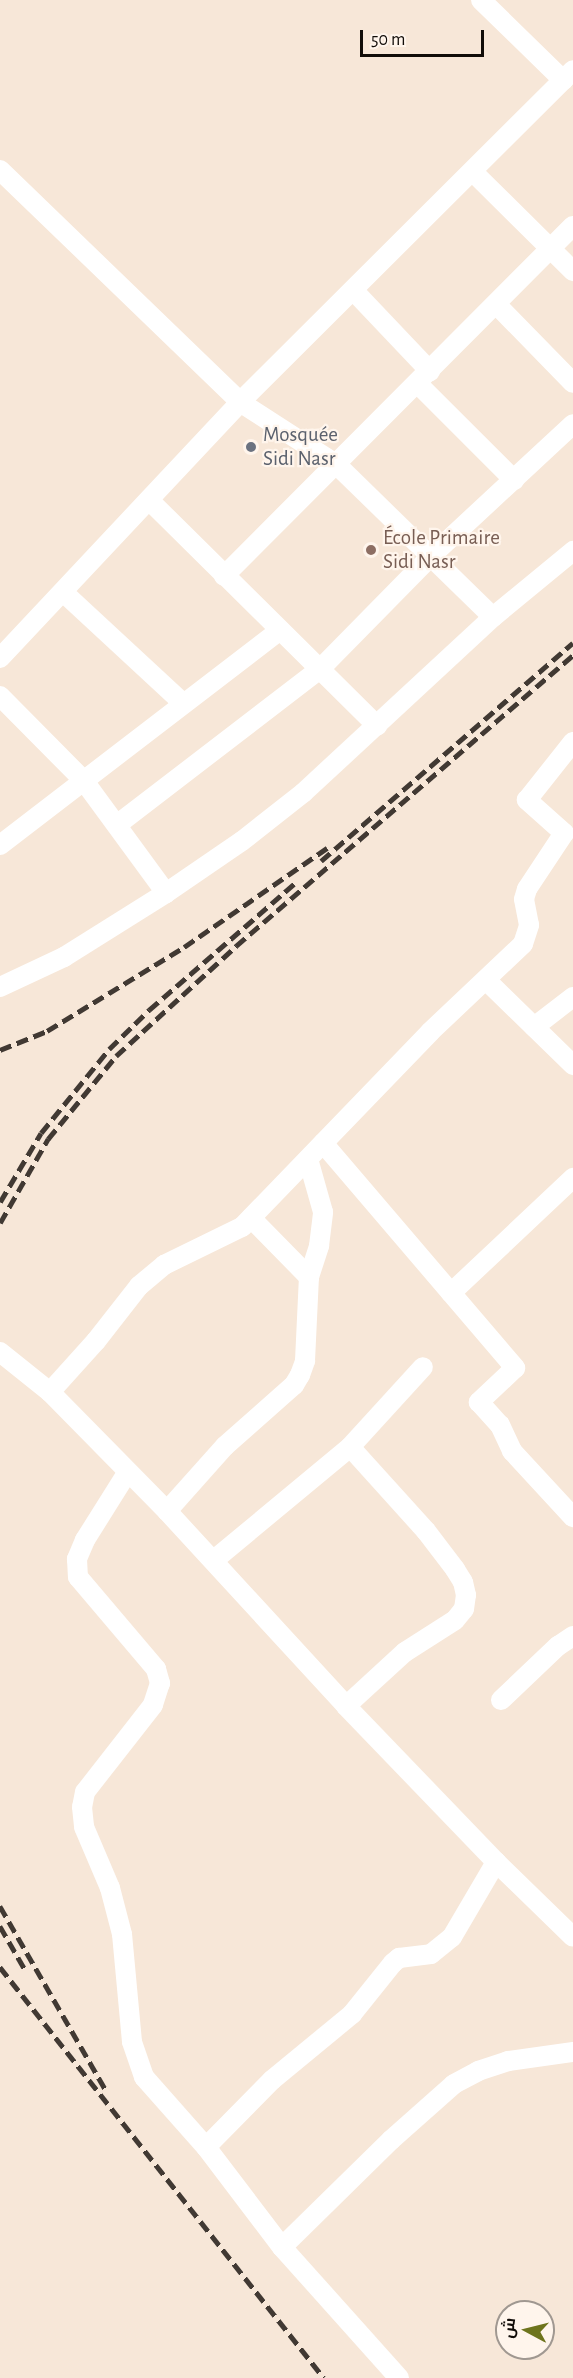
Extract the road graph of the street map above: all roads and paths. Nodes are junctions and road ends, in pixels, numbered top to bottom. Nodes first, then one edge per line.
1 (481, 0) edge
2 (568, 75) edge
3 (0, 170) edge
4 (473, 172) junction
5 (573, 226) edge
6 (551, 248) junction
7 (573, 271) edge
8 (353, 290) junction
9 (496, 304) junction
10 (424, 378) junction
11 (573, 383) edge
12 (240, 402) junction
13 (573, 424) edge
14 (336, 464) junction
15 (514, 480) junction
16 (149, 500) junction
17 (573, 551) edge
18 (430, 557) junction
19 (224, 576) junction
20 (63, 592) junction
21 (493, 617) junction
22 (280, 630) junction
23 (0, 658) edge
24 (321, 668) junction
25 (0, 696) edge
26 (183, 703) junction
27 (377, 726) junction
28 (573, 742) edge
29 (84, 781) junction
30 (118, 824) junction
31 (569, 837) edge
32 (0, 845) edge
33 (166, 893) junction
34 (486, 980) junction
35 (0, 987) edge
36 (573, 997) edge
37 (534, 1027) junction
38 (573, 1065) edge
39 (323, 1143) junction
40 (308, 1159) junction
41 (573, 1178) edge
42 (251, 1218) junction
43 (309, 1277) junction
44 (452, 1293) junction
45 (0, 1352) edge
46 (423, 1367) dead end
47 (50, 1392) junction
48 (350, 1447) junction
49 (127, 1473) junction
50 (167, 1511) junction
51 (573, 1517) edge
52 (214, 1560) junction
53 (573, 1636) edge
54 (501, 1700) dead end
55 (346, 1706) junction
56 (496, 1862) junction
57 (573, 1937) edge
58 (573, 2052) edge
59 (206, 2147) junction
60 (282, 2247) junction
61 (399, 2378) edge

1 - 2 street
2 - 4 street
3 - 12 street
4 - 6 street
4 - 8 street
5 - 6 street
6 - 7 street
6 - 9 street
8 - 10 street
8 - 12 street
9 - 10 street
9 - 11 street
10 - 14 street
10 - 15 street
12 - 14 street
12 - 16 street
13 - 15 street
14 - 18 street
14 - 19 street
15 - 18 street
16 - 19 street
16 - 20 street
17 - 21 street
18 - 21 street
18 - 24 street
19 - 22 street
20 - 23 street
20 - 26 street
21 - 27 street
22 - 24 street
22 - 26 street
24 - 27 street
24 - 30 street
25 - 29 street
26 - 29 street
27 - 33 street
28 - 31 street
29 - 30 street
29 - 32 street
30 - 33 street
31 - 34 street
33 - 35 street
34 - 37 street
34 - 39 street
36 - 37 street
37 - 38 street
39 - 40 street
39 - 44 street
40 - 42 street
40 - 43 street
41 - 44 street
42 - 43 street
42 - 47 street
43 - 50 street
44 - 51 street
45 - 47 street
46 - 48 street
47 - 49 street
48 - 52 street
48 - 55 street
49 - 50 street
49 - 59 street
50 - 52 street
52 - 55 street
53 - 54 street
55 - 56 street
56 - 57 street
56 - 59 street
58 - 60 street
59 - 60 street
60 - 61 street

